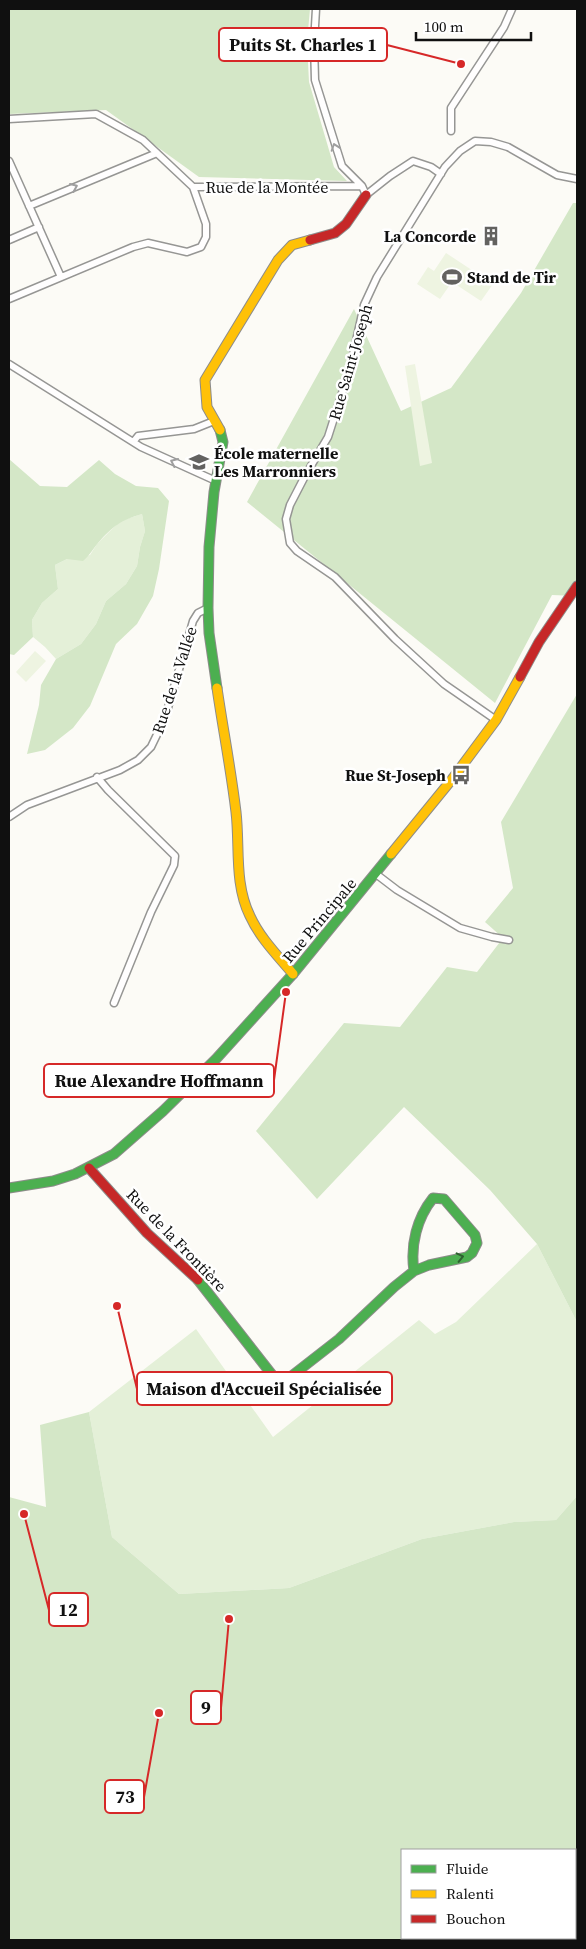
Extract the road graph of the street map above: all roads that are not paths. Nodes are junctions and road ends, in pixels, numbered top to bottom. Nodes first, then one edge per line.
1 (316, 9) edge
2 (512, 9) edge
3 (9, 119) edge
4 (451, 132) dead end
5 (157, 153) junction
6 (9, 161) edge
7 (441, 174) junction
8 (577, 180) edge
9 (193, 187) junction
10 (364, 190) junction
11 (29, 206) junction
12 (39, 227) junction
13 (9, 240) edge
14 (61, 277) junction
15 (9, 299) edge
16 (9, 364) edge
17 (214, 421) junction
18 (134, 441) junction
19 (216, 481) junction
20 (577, 586) edge
21 (208, 608) junction
22 (496, 720) junction
23 (97, 777) junction
24 (9, 817) edge
25 (376, 874) junction
26 (509, 940) dead end
27 (293, 974) junction
28 (114, 1003) dead end
29 (89, 1168) junction
30 (9, 1188) edge
31 (414, 1271) junction

10 -> 1 street
2 - 4 street
3 - 5 street
5 - 9 street
11 -> 5 street
6 - 11 street
7 - 8 street, Rue Saint-Joseph
7 - 10 street
7 - 22 street, Rue Saint-Joseph
9 - 10 street, Rue de la Montée
9 - 14 street, Rue de la Montée
10 - 17 street
11 - 12 street
12 - 13 street
12 - 14 street
14 - 15 street, Rue de la Montée
16 - 18 street
17 - 18 street
17 - 19 street
19 -> 18 street
19 - 21 street
20 - 22 street, Rue Principale
21 - 23 street, Rue de la Vallée
21 - 27 street
22 - 25 street, Rue Principale
23 - 24 street, Rue de la Vallée
23 - 28 street
25 - 26 street
25 - 27 street, Rue Principale
27 - 29 street, Rue Principale
29 - 30 street, Rue Principale
29 - 31 street, Rue de la Frontière
31 -> 31 street

